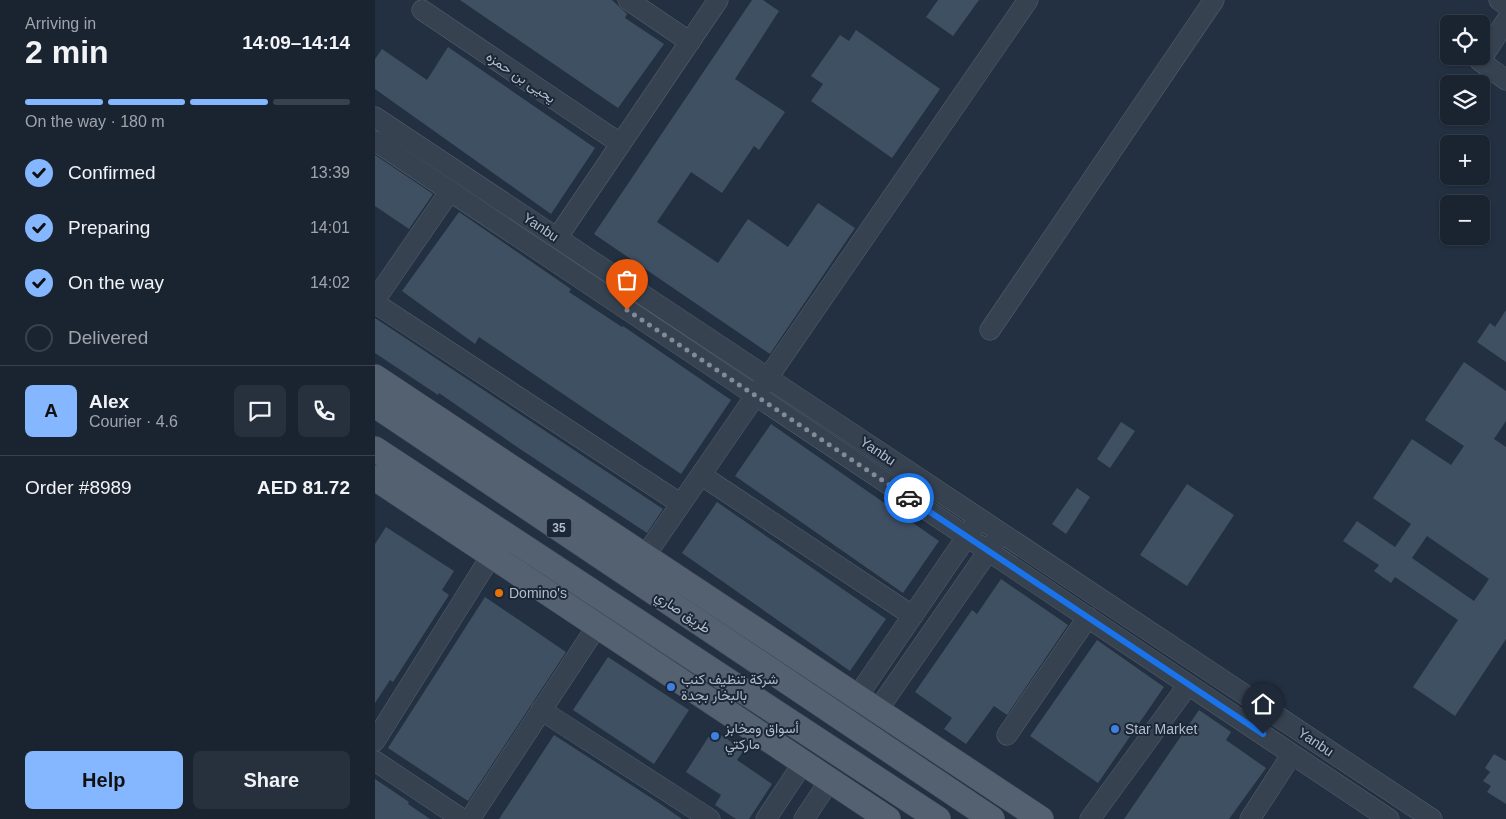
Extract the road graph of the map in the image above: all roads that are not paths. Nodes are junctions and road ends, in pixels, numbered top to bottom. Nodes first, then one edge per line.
1 (628, 0) edge
2 (719, 0) edge
3 (1028, 0) edge
4 (1214, 0) edge
5 (1499, 0) edge
6 (1506, 5) edge
7 (422, 10) dead end
8 (1506, 21) edge
9 (690, 42) junction
10 (1506, 80) edge
11 (375, 117) edge
12 (375, 141) edge
13 (621, 144) junction
14 (450, 191) junction
15 (557, 238) junction
16 (375, 301) edge
17 (990, 330) dead end
18 (375, 377) edge
19 (768, 378) junction
20 (756, 396) junction
21 (375, 405) edge
22 (375, 449) edge
23 (701, 474) junction
24 (377, 484) edge
25 (681, 504) junction
26 (979, 518) junction
27 (1001, 533) junction
28 (967, 536) junction
29 (988, 551) junction
30 (491, 556) junction
31 (645, 556) junction
32 (913, 616) junction
33 (1087, 617) junction
34 (597, 626) junction
35 (1188, 684) junction
36 (857, 697) junction
37 (541, 710) junction
38 (877, 711) junction
39 (1007, 735) dead end
40 (375, 741) edge
41 (1292, 754) junction
42 (375, 761) edge
43 (803, 763) junction
44 (830, 780) junction
45 (462, 819) edge
46 (470, 819) edge
47 (710, 819) edge
48 (766, 819) edge
49 (804, 819) edge
50 (888, 819) edge
51 (938, 819) edge
52 (991, 819) edge
53 (1041, 819) edge
54 (1090, 819) edge
55 (1250, 819) edge
56 (1389, 819) edge
57 (1432, 819) edge

1 - 9 street
2 - 9 street
3 - 19 street
4 - 17 street
5 - 6 street
7 - 13 street, يحيى بن حمزه
8 - 10 street
9 - 13 street
11 - 15 street, Yanbu
12 - 14 street, Yanbu
13 - 15 street
14 - 16 street
14 - 20 street, Yanbu
15 - 19 street, Yanbu
16 - 25 street
18 - 31 main road
19 - 20 street
19 - 26 street, Yanbu
20 - 23 street
20 - 28 street, Yanbu
21 - 52 main road, طريق صاري / 35
22 - 51 main road, 35
23 - 25 street
23 - 32 street
24 - 30 main road
25 - 31 street
26 - 27 street, Yanbu
26 - 28 street
27 - 29 street
27 - 57 street, Yanbu
28 - 29 street, Yanbu
28 - 32 street
29 - 33 street, Yanbu
29 - 38 street
30 - 34 main road
30 - 40 street
31 - 36 main road
32 - 36 street
33 - 35 street, Yanbu
33 - 39 street
34 - 37 street
34 - 43 main road
35 - 41 street, Yanbu
35 - 54 street
36 - 38 main road
37 - 46 street
37 - 47 street
38 - 53 main road
41 - 55 street
41 - 56 street, Yanbu
42 - 45 street
43 - 44 main road
43 - 48 street
44 - 49 street
44 - 50 main road

